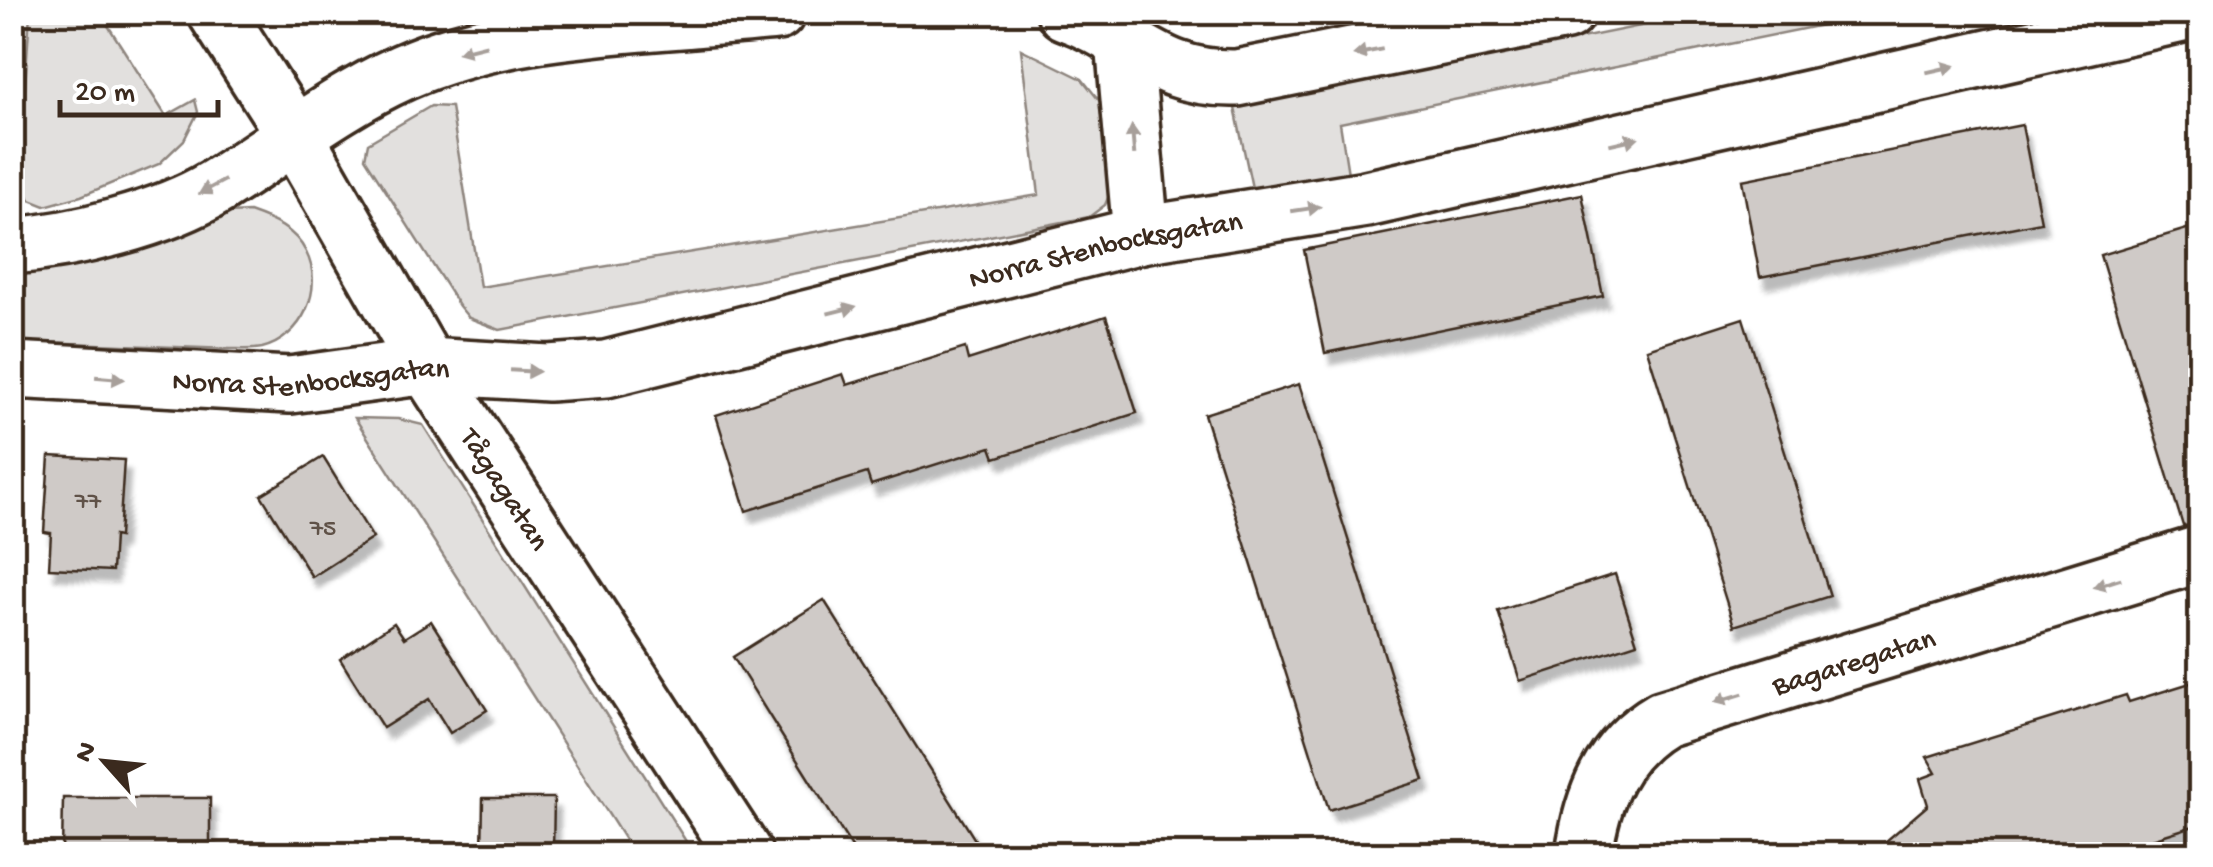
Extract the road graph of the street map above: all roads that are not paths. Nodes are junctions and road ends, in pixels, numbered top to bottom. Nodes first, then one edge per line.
1 (216, 12) edge
2 (777, 12) edge
3 (1066, 12) edge
4 (1566, 12) edge
5 (2191, 12) edge
6 (1123, 28) edge
7 (294, 134) junction
8 (1141, 235) junction
9 (12, 246) edge
10 (427, 366) junction
11 (12, 370) edge
12 (2200, 554) edge
13 (744, 854) edge
14 (1584, 854) edge

1 - 7 street, Tågagatan
2 -> 7 street
3 - 6 street
4 -> 6 street
8 -> 5 street, Norra Stenbocksgatan
8 -> 6 street
7 -> 9 street
7 - 10 street, Tågagatan
10 -> 8 street, Norra Stenbocksgatan
11 -> 10 street, Norra Stenbocksgatan
10 - 13 street, Tågagatan
12 -> 14 street, Bagaregatan

